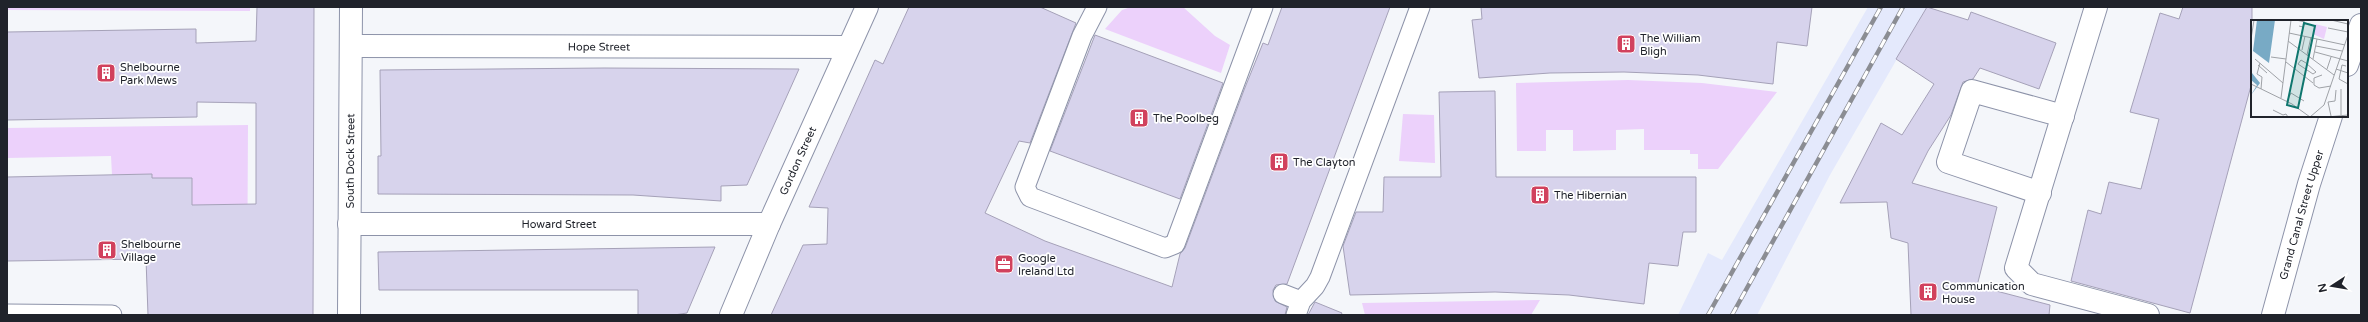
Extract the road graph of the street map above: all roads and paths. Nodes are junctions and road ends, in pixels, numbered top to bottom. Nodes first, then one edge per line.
1 (351, 7) edge
2 (867, 7) edge
3 (1097, 7) edge
4 (1263, 7) edge
5 (1420, 7) edge
6 (2096, 7) edge
7 (2361, 25) edge
8 (351, 46) junction
9 (847, 47) junction
10 (2348, 62) edge
11 (2063, 116) junction
12 (2331, 117) edge
13 (2040, 193) junction
14 (349, 224) junction
15 (769, 224) junction
16 (1283, 294) dead end
17 (1299, 308) edge
18 (7, 314) edge
19 (112, 315) edge
20 (349, 315) edge
21 (731, 315) edge
22 (2148, 315) edge
23 (2273, 315) edge

1 - 8 street, South Dock Street
2 - 9 street, Gordon Street
3 - 4 lane
5 - 17 lane
6 - 11 street
7 - 10 street
8 - 9 street, Hope Street
8 - 14 street, South Dock Street
9 - 15 street, Gordon Street
11 - 13 street
11 - 13 street
12 - 23 street, Grand Canal Street Upper
13 - 22 street
14 - 15 street, Howard Street
14 - 20 street, South Dock Street
15 - 21 street, Gordon Street
16 - 17 lane
18 - 19 lane

